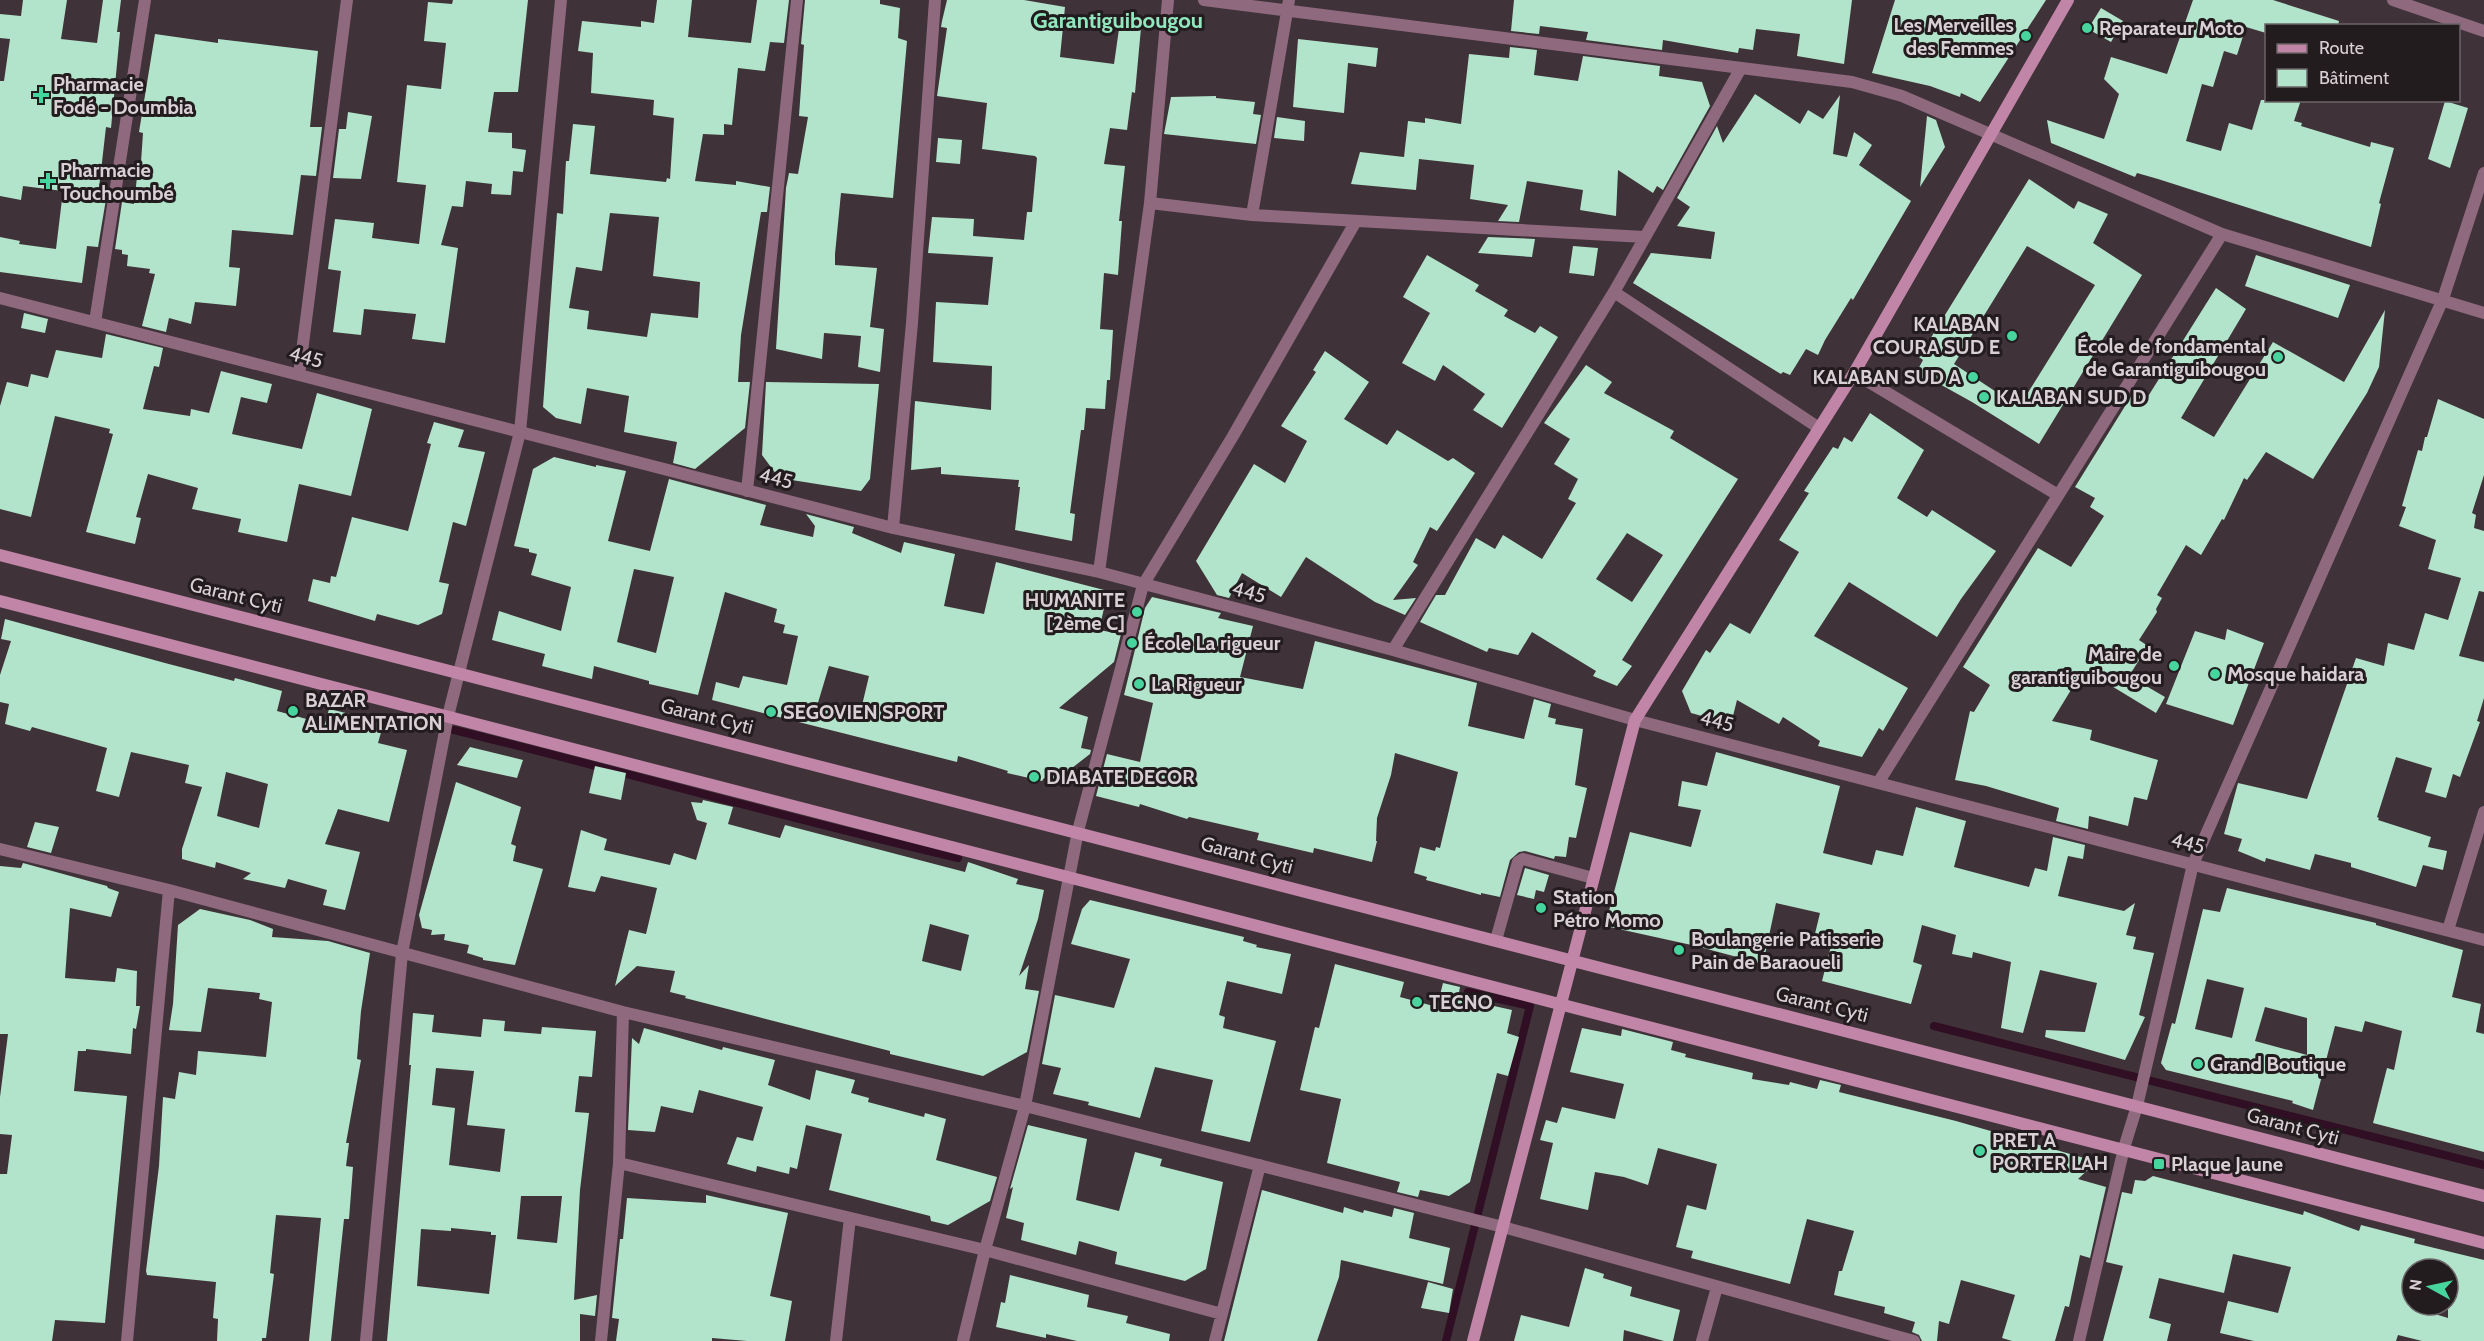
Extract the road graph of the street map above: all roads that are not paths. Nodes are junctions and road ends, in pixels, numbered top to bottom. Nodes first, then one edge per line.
1 (145, 0) edge
2 (347, 0) edge
3 (561, 0) edge
4 (797, 0) edge
5 (935, 0) edge
6 (1168, 0) edge
7 (1204, 0) edge
8 (2068, 0) edge
9 (2393, 0) edge
10 (1288, 5) edge
11 (2484, 31) edge
12 (1741, 68) junction
13 (1992, 133) junction
14 (2484, 173) edge
15 (1150, 203) junction
16 (1252, 215) junction
17 (1356, 220) junction
18 (2222, 234) junction
19 (1644, 237) junction
20 (1614, 292) junction
21 (0, 298) edge
22 (2443, 299) junction
23 (2484, 313) edge
24 (95, 322) junction
25 (1854, 372) junction
26 (299, 375) junction
27 (1819, 428) junction
28 (520, 432) junction
29 (747, 491) junction
30 (2058, 495) junction
31 (893, 528) junction
32 (0, 555) edge
33 (1099, 572) junction
34 (1143, 585) junction
35 (0, 601) edge
36 (1393, 650) junction
37 (459, 673) junction
38 (448, 716) junction
39 (1635, 720) junction
40 (1878, 783) junction
41 (2484, 812) edge
42 (1078, 831) junction
43 (0, 849) edge
44 (2193, 864) junction
45 (1069, 877) junction
46 (1593, 878) junction
47 (169, 890) junction
48 (2448, 930) junction
49 (1496, 940) junction
50 (2484, 940) edge
51 (402, 953) junction
52 (1572, 960) junction
53 (1560, 1005) junction
54 (623, 1012) junction
55 (1026, 1106) junction
56 (2137, 1106) junction
57 (2124, 1148) junction
58 (619, 1163) junction
59 (1260, 1165) junction
60 (2484, 1196) edge
61 (850, 1218) junction
62 (1503, 1227) junction
63 (2484, 1243) edge
64 (985, 1250) junction
65 (1717, 1287) junction
66 (1222, 1314) junction
67 (128, 1341) edge
68 (366, 1341) edge
69 (601, 1341) edge
70 (836, 1341) edge
71 (963, 1341) edge
72 (1215, 1341) edge
73 (1473, 1341) edge
74 (1702, 1341) edge
75 (1914, 1341) edge
76 (2079, 1341) edge

1 - 24 street
2 - 26 street
3 - 28 street
4 - 29 street
5 - 31 street
6 - 15 street
7 - 10 street
8 - 13 main road
9 - 11 street
10 - 12 street
10 - 16 street
12 - 13 street
12 - 19 street
13 - 18 street
13 - 25 main road
14 - 22 street
15 - 16 street
15 - 33 street
16 - 17 street
17 - 19 street
17 - 34 street
18 - 22 street
18 - 30 street
19 - 20 street
20 - 27 street
20 - 36 street
21 - 24 street, 445
22 - 23 street
22 - 44 street
24 - 26 street, 445
25 - 27 main road
25 - 30 street
26 - 28 street, 445
27 - 39 main road
28 - 29 street, 445
28 - 37 street
29 - 31 street, 445
30 - 40 street
31 - 33 street, 445
32 - 37 main road, Garant Cyti
33 - 34 street, 445
34 - 36 street, 445
34 - 42 street
35 - 38 main road
36 - 39 street, 445
37 - 38 street
37 - 42 main road, Garant Cyti
38 - 45 main road
38 - 51 street
39 - 40 street, 445
39 - 46 main road
40 - 44 street, 445
41 - 48 street
42 - 45 street
42 - 49 main road, Garant Cyti
43 - 47 street
44 - 48 street, 445
44 - 56 street
45 - 53 main road
45 - 55 street
46 - 49 street
46 - 52 main road
47 - 51 street
47 - 67 street
48 - 50 street, 445
49 - 52 main road, Garant Cyti
51 - 54 street
51 - 68 street
52 - 53 main road
52 - 56 main road, Garant Cyti
53 - 57 main road
53 - 62 main road
54 - 55 street
54 - 58 street
55 - 59 street
55 - 64 street
56 - 57 street
56 - 60 main road, Garant Cyti
57 - 63 main road
57 - 76 street
58 - 61 street
58 - 69 street
59 - 62 street
59 - 66 street
61 - 64 street
61 - 70 street
62 - 65 street
62 - 73 main road
64 - 66 street
64 - 71 street
65 - 74 street
65 - 75 street
66 - 72 street

